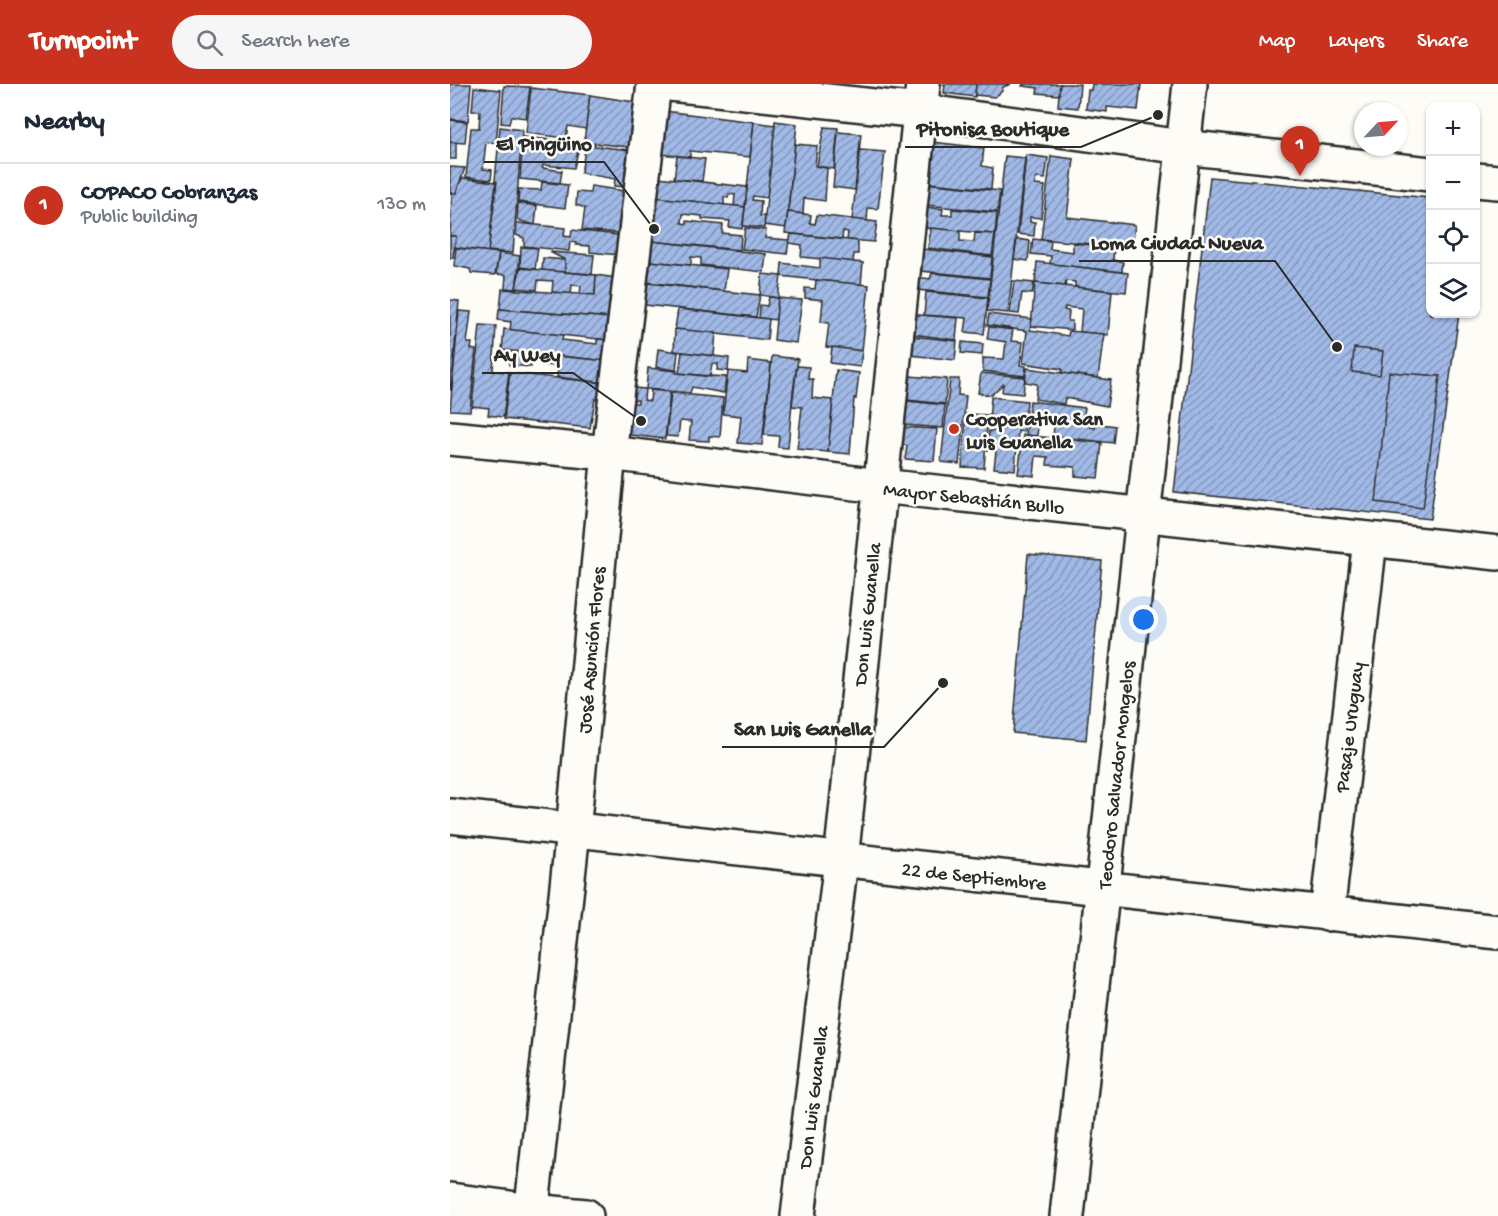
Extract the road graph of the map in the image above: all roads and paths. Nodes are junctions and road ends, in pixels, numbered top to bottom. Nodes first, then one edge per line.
1 (654, 84) edge
2 (670, 84) edge
3 (1190, 84) edge
4 (921, 98) edge
5 (1183, 147) junction
6 (1426, 173) edge
7 (1480, 180) edge
8 (1498, 182) edge
9 (450, 438) edge
10 (609, 453) junction
11 (880, 486) junction
12 (1143, 515) junction
13 (1370, 540) junction
14 (1498, 554) edge
15 (450, 816) edge
16 (573, 831) junction
17 (841, 860) junction
18 (1102, 889) junction
19 (1327, 914) junction
20 (1498, 932) edge
21 (450, 1200) edge
22 (532, 1214) edge
23 (586, 1216) edge
24 (798, 1216) edge
25 (1067, 1216) edge

1 - 10 street, José Asunción Flores
2 - 4 street
3 - 5 street, Teodoro Salvador Mongelos
4 - 5 street
4 - 11 street, Don Luis Guanella
5 - 6 street
5 - 12 street, Teodoro Salvador Mongelos
7 - 8 street
9 - 10 street, Mayor Sebastián Bullo
10 - 11 street, Mayor Sebastián Bullo
10 - 16 street, José Asunción Flores
11 - 12 street, Mayor Sebastián Bullo
11 - 17 street, Don Luis Guanella
12 - 13 street, Mayor Sebastián Bullo
12 - 18 street, Teodoro Salvador Mongelos
13 - 14 street, Mayor Sebastián Bullo
13 - 19 street, Pasaje Uruguay
15 - 16 street, 22 de Septiembre
16 - 17 street, 22 de Septiembre
16 - 22 street, José Asunción Flores
17 - 18 street, 22 de Septiembre
17 - 24 street, Don Luis Guanella
18 - 19 street, 22 de Septiembre
18 - 25 street, Teodoro Salvador Mongelos
19 - 20 street, 22 de Septiembre
21 - 22 street
22 - 23 street

